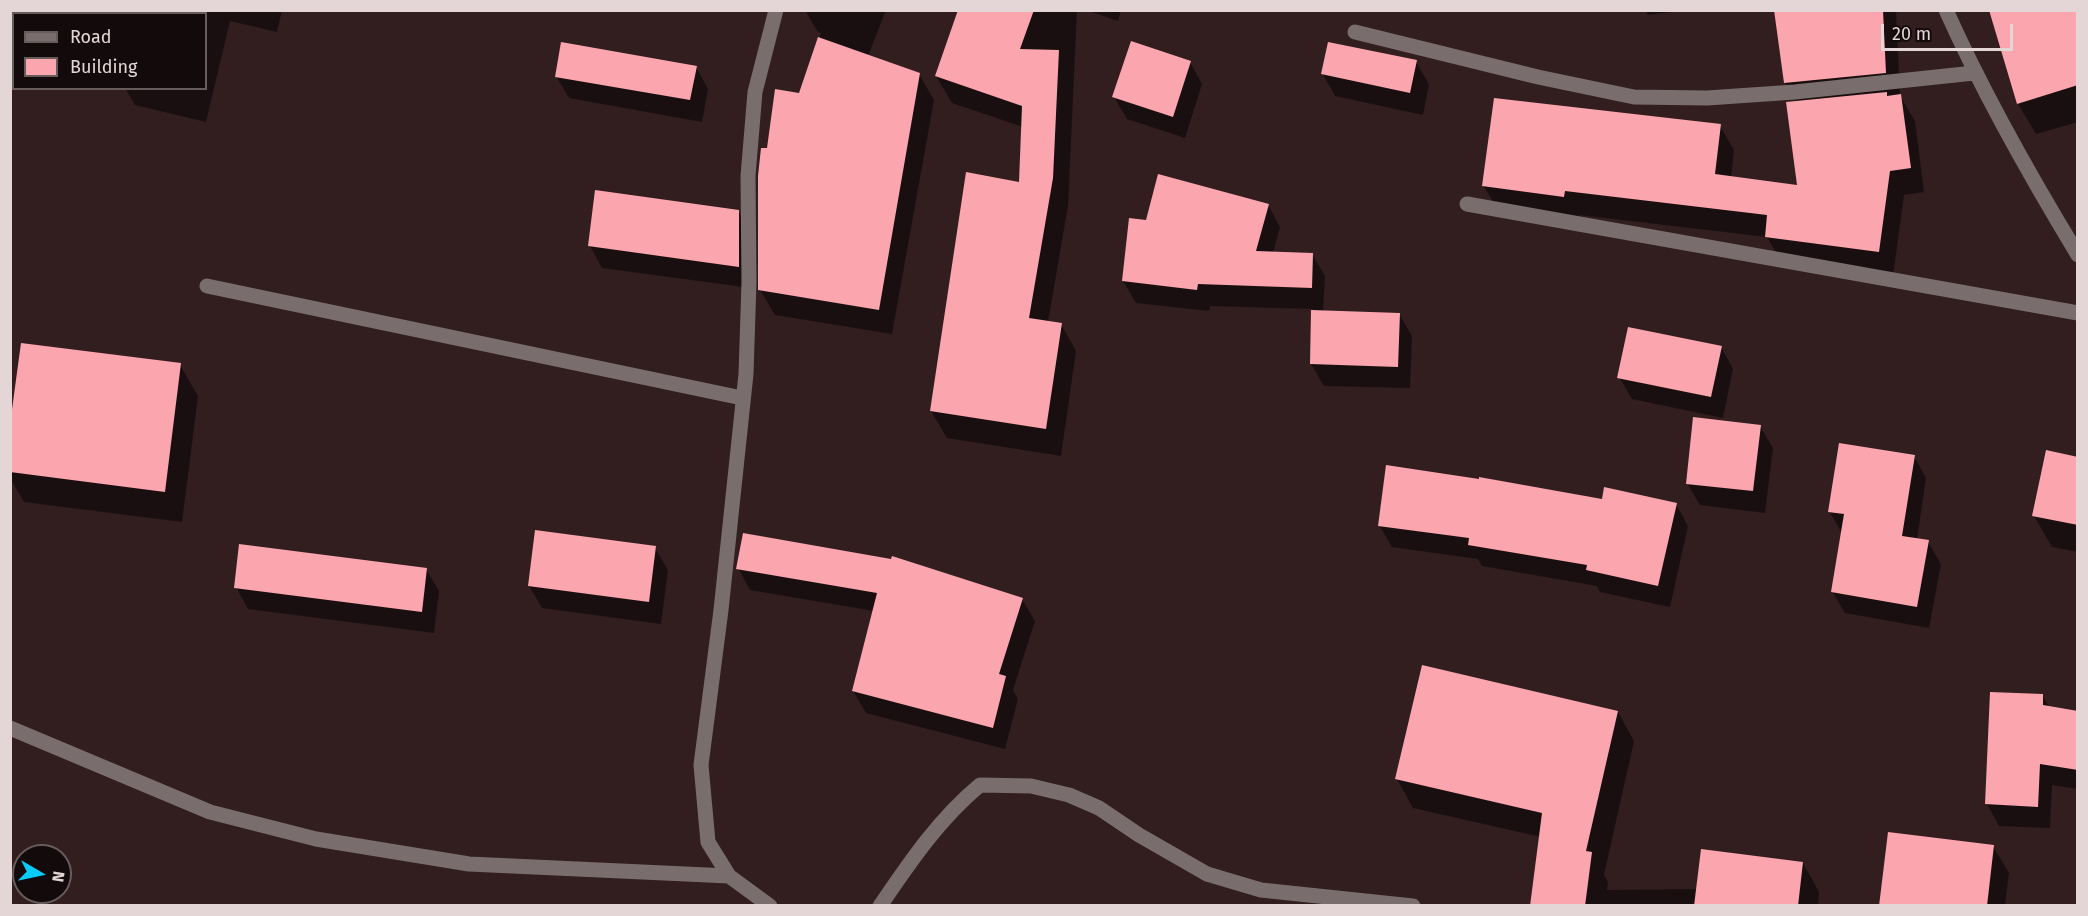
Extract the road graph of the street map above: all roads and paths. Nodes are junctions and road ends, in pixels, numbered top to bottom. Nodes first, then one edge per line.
1 (776, 10) edge
2 (1946, 10) edge
3 (1355, 32) dead end
4 (1974, 73) junction
5 (1467, 204) dead end
6 (2078, 255) edge
7 (207, 286) dead end
8 (2078, 314) edge
9 (742, 398) junction
10 (10, 728) edge
11 (729, 876) junction
12 (771, 906) edge
13 (880, 906) edge
14 (1413, 906) edge

1 - 9 street
2 - 4 street
3 - 4 street
4 - 6 street
5 - 8 street
7 - 9 street
9 - 11 street
10 - 11 street
11 - 12 street
13 - 14 street

